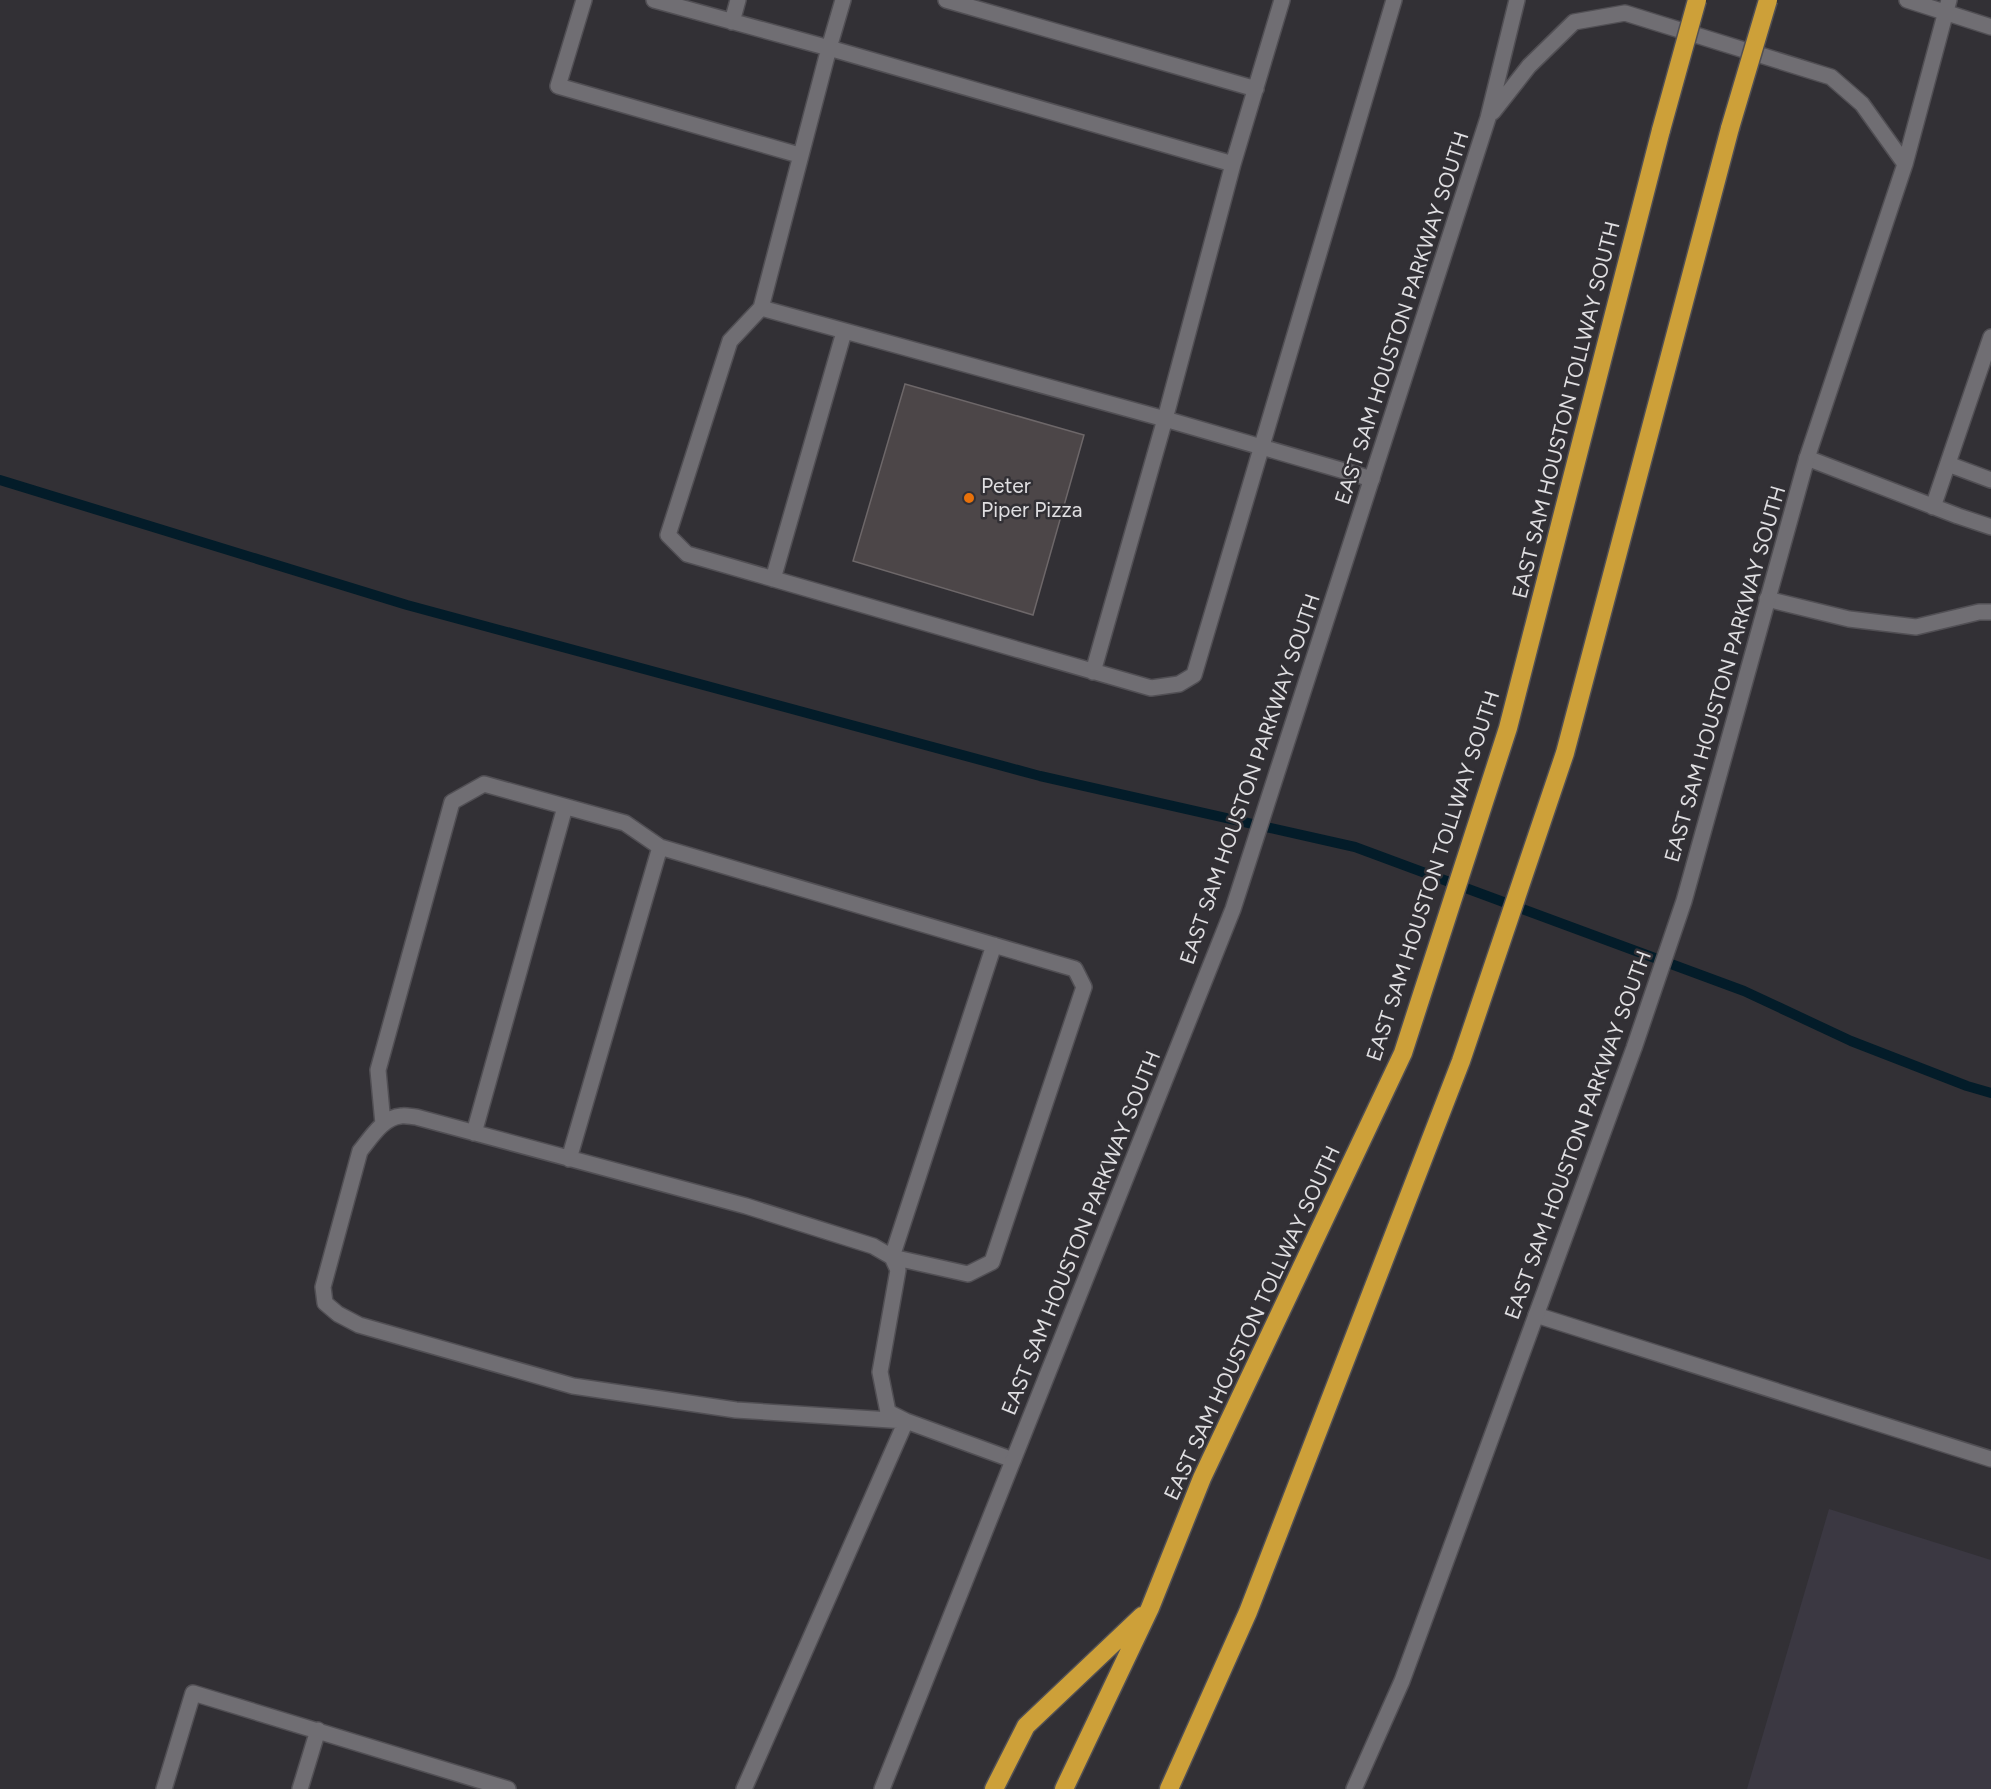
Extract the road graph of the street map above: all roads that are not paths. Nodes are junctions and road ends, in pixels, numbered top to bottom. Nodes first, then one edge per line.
1 (584, 0) edge
2 (654, 0) edge
3 (738, 0) edge
4 (843, 0) edge
5 (946, 0) edge
6 (1282, 0) edge
7 (1394, 0) edge
8 (1517, 0) edge
9 (1697, 0) edge
10 (1768, 0) edge
11 (1907, 0) edge
12 (1948, 7) edge
13 (732, 22) junction
14 (1991, 27) edge
15 (829, 48) junction
16 (1256, 89) junction
17 (1488, 118) junction
18 (799, 155) junction
19 (1233, 164) junction
20 (1905, 164) junction
21 (761, 308) junction
22 (844, 332) junction
23 (1991, 337) edge
24 (1165, 420) junction
25 (1262, 448) junction
26 (1807, 458) junction
27 (1948, 464) junction
28 (1372, 479) junction
29 (1991, 480) edge
30 (1933, 507) junction
31 (1991, 526) edge
32 (773, 579) junction
33 (1767, 599) junction
34 (1991, 612) edge
35 (1093, 672) junction
36 (565, 807) junction
37 (660, 847) junction
38 (994, 945) junction
39 (383, 1124) junction
40 (474, 1133) junction
41 (569, 1159) junction
42 (892, 1257) junction
43 (1536, 1315) junction
44 (906, 1421) junction
45 (1013, 1460) junction
46 (1991, 1460) edge
47 (1150, 1608) junction
48 (318, 1730) junction
49 (164, 1789) edge
50 (300, 1789) edge
51 (508, 1789) edge
52 (744, 1789) edge
53 (882, 1789) edge
54 (994, 1789) edge
55 (1064, 1789) edge
56 (1169, 1789) edge
57 (1354, 1789) edge

1 - 18 main road
2 - 13 main road
3 - 13 main road
4 - 15 main road
5 - 16 main road
6 - 16 main road
7 - 25 main road
8 - 17 main road, EAST SAM HOUSTON PARKWAY SOUTH
9 - 47 highway, EAST SAM HOUSTON TOLLWAY SOUTH, bridge
10 - 56 highway, bridge
11 - 12 main road
12 - 14 main road
12 - 20 main road, EAST SAM HOUSTON PARKWAY SOUTH
13 - 15 main road
15 - 18 main road
15 - 19 main road
16 - 19 main road
17 - 20 main road
17 - 28 main road, EAST SAM HOUSTON PARKWAY SOUTH
18 - 21 main road
19 - 24 main road
20 - 26 main road, EAST SAM HOUSTON PARKWAY SOUTH
21 - 22 main road
21 - 32 main road
22 - 24 main road
22 - 32 main road
23 - 27 main road
24 - 25 main road
24 - 35 main road
25 - 28 main road
25 - 35 main road
26 - 30 main road
26 - 33 main road, EAST SAM HOUSTON PARKWAY SOUTH
27 - 29 main road
27 - 30 main road
28 - 45 main road, EAST SAM HOUSTON PARKWAY SOUTH
30 - 31 main road
32 - 35 main road
33 - 34 main road
33 - 43 main road, EAST SAM HOUSTON PARKWAY SOUTH
36 - 37 main road
36 - 39 main road
36 - 40 main road
37 - 38 main road
37 - 41 main road
38 - 42 main road
38 - 42 main road
39 - 40 main road
39 - 44 main road
40 - 41 main road
41 - 42 main road
42 - 44 main road
43 - 46 main road
43 - 57 main road, EAST SAM HOUSTON PARKWAY SOUTH
44 - 45 main road
44 - 52 main road
45 - 53 main road, EAST SAM HOUSTON PARKWAY SOUTH
47 - 54 highway
47 - 55 highway, EAST SAM HOUSTON TOLLWAY SOUTH
48 - 49 main road
48 - 50 main road
48 - 51 main road

